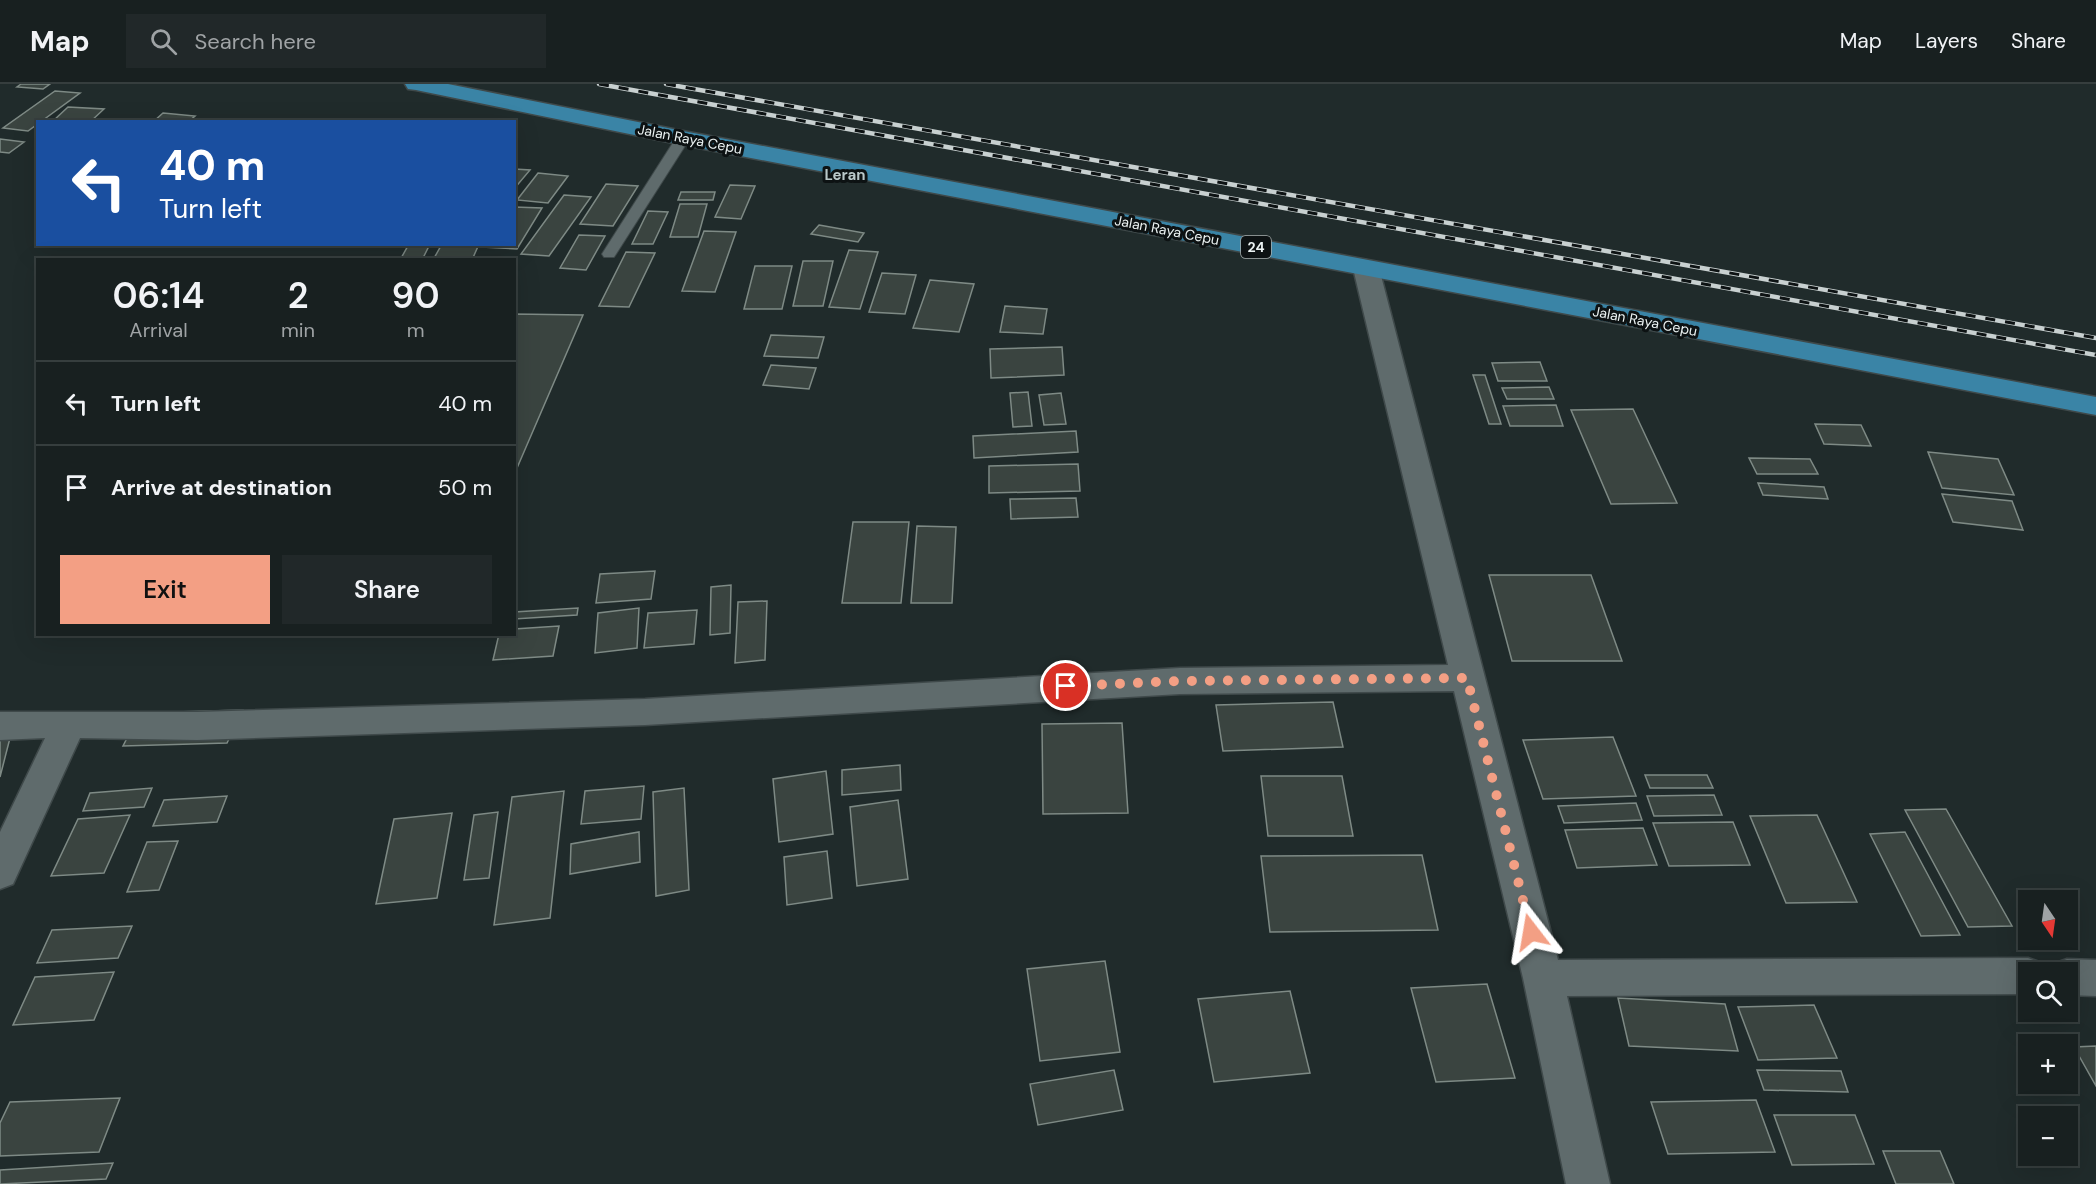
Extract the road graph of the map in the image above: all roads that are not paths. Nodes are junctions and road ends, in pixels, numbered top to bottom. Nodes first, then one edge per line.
1 (416, 84) edge
2 (683, 138) junction
3 (609, 254) dead end
4 (1366, 268) junction
5 (2096, 406) edge
6 (1467, 678) junction
7 (68, 725) junction
8 (0, 726) edge
9 (0, 873) edge
10 (2018, 976) edge
11 (2078, 977) edge
12 (1543, 978) junction
13 (2096, 978) edge
14 (1588, 1184) edge

1 - 2 highway, Jalan Raya Cepu / 24
2 - 3 lane
2 - 4 highway, Jalan Raya Cepu / 24
4 - 5 highway, Jalan Raya Cepu / 24
4 - 6 street
6 - 7 street
6 - 12 street
7 - 8 street
7 - 9 street
10 - 12 street
11 - 13 street
12 - 14 street

